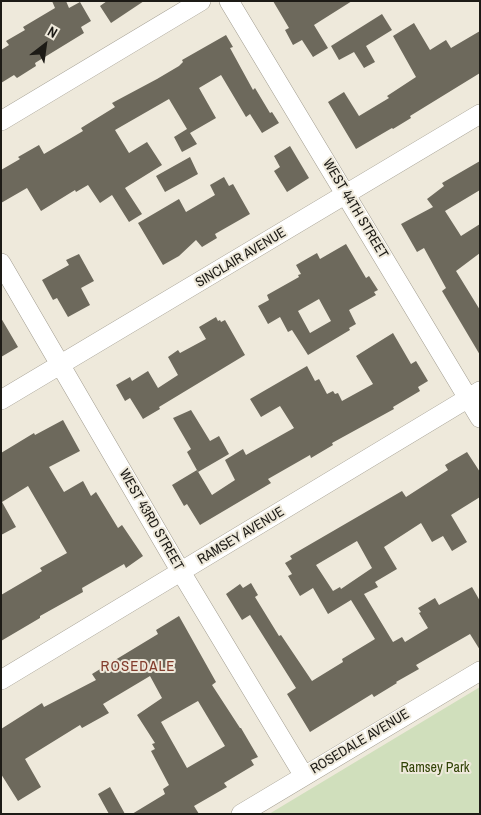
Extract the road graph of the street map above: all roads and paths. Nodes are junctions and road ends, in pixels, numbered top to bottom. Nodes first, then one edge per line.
1 (201, 1) edge
2 (229, 1) edge
3 (480, 114) edge
4 (1, 121) edge
5 (346, 195) junction
6 (1, 263) edge
7 (61, 364) junction
8 (474, 394) edge
9 (1, 400) edge
10 (480, 418) edge
11 (181, 572) junction
12 (480, 671) edge
13 (1, 680) edge
14 (304, 776) junction
15 (241, 814) edge

1 - 4 street
2 - 5 street, WEST 44TH STREET
3 - 5 street, SINCLAIR AVENUE
5 - 7 street, SINCLAIR AVENUE
5 - 8 street, WEST 44TH STREET
6 - 7 street, WEST 43RD STREET
7 - 9 street, SINCLAIR AVENUE
7 - 11 street, WEST 43RD STREET
8 - 10 street, WEST 44TH STREET
8 - 11 street, RAMSEY AVENUE
11 - 13 street, RAMSEY AVENUE
11 - 14 street, WEST 43RD STREET
12 - 14 street, ROSEDALE AVENUE
14 - 15 street, ROSEDALE AVENUE

